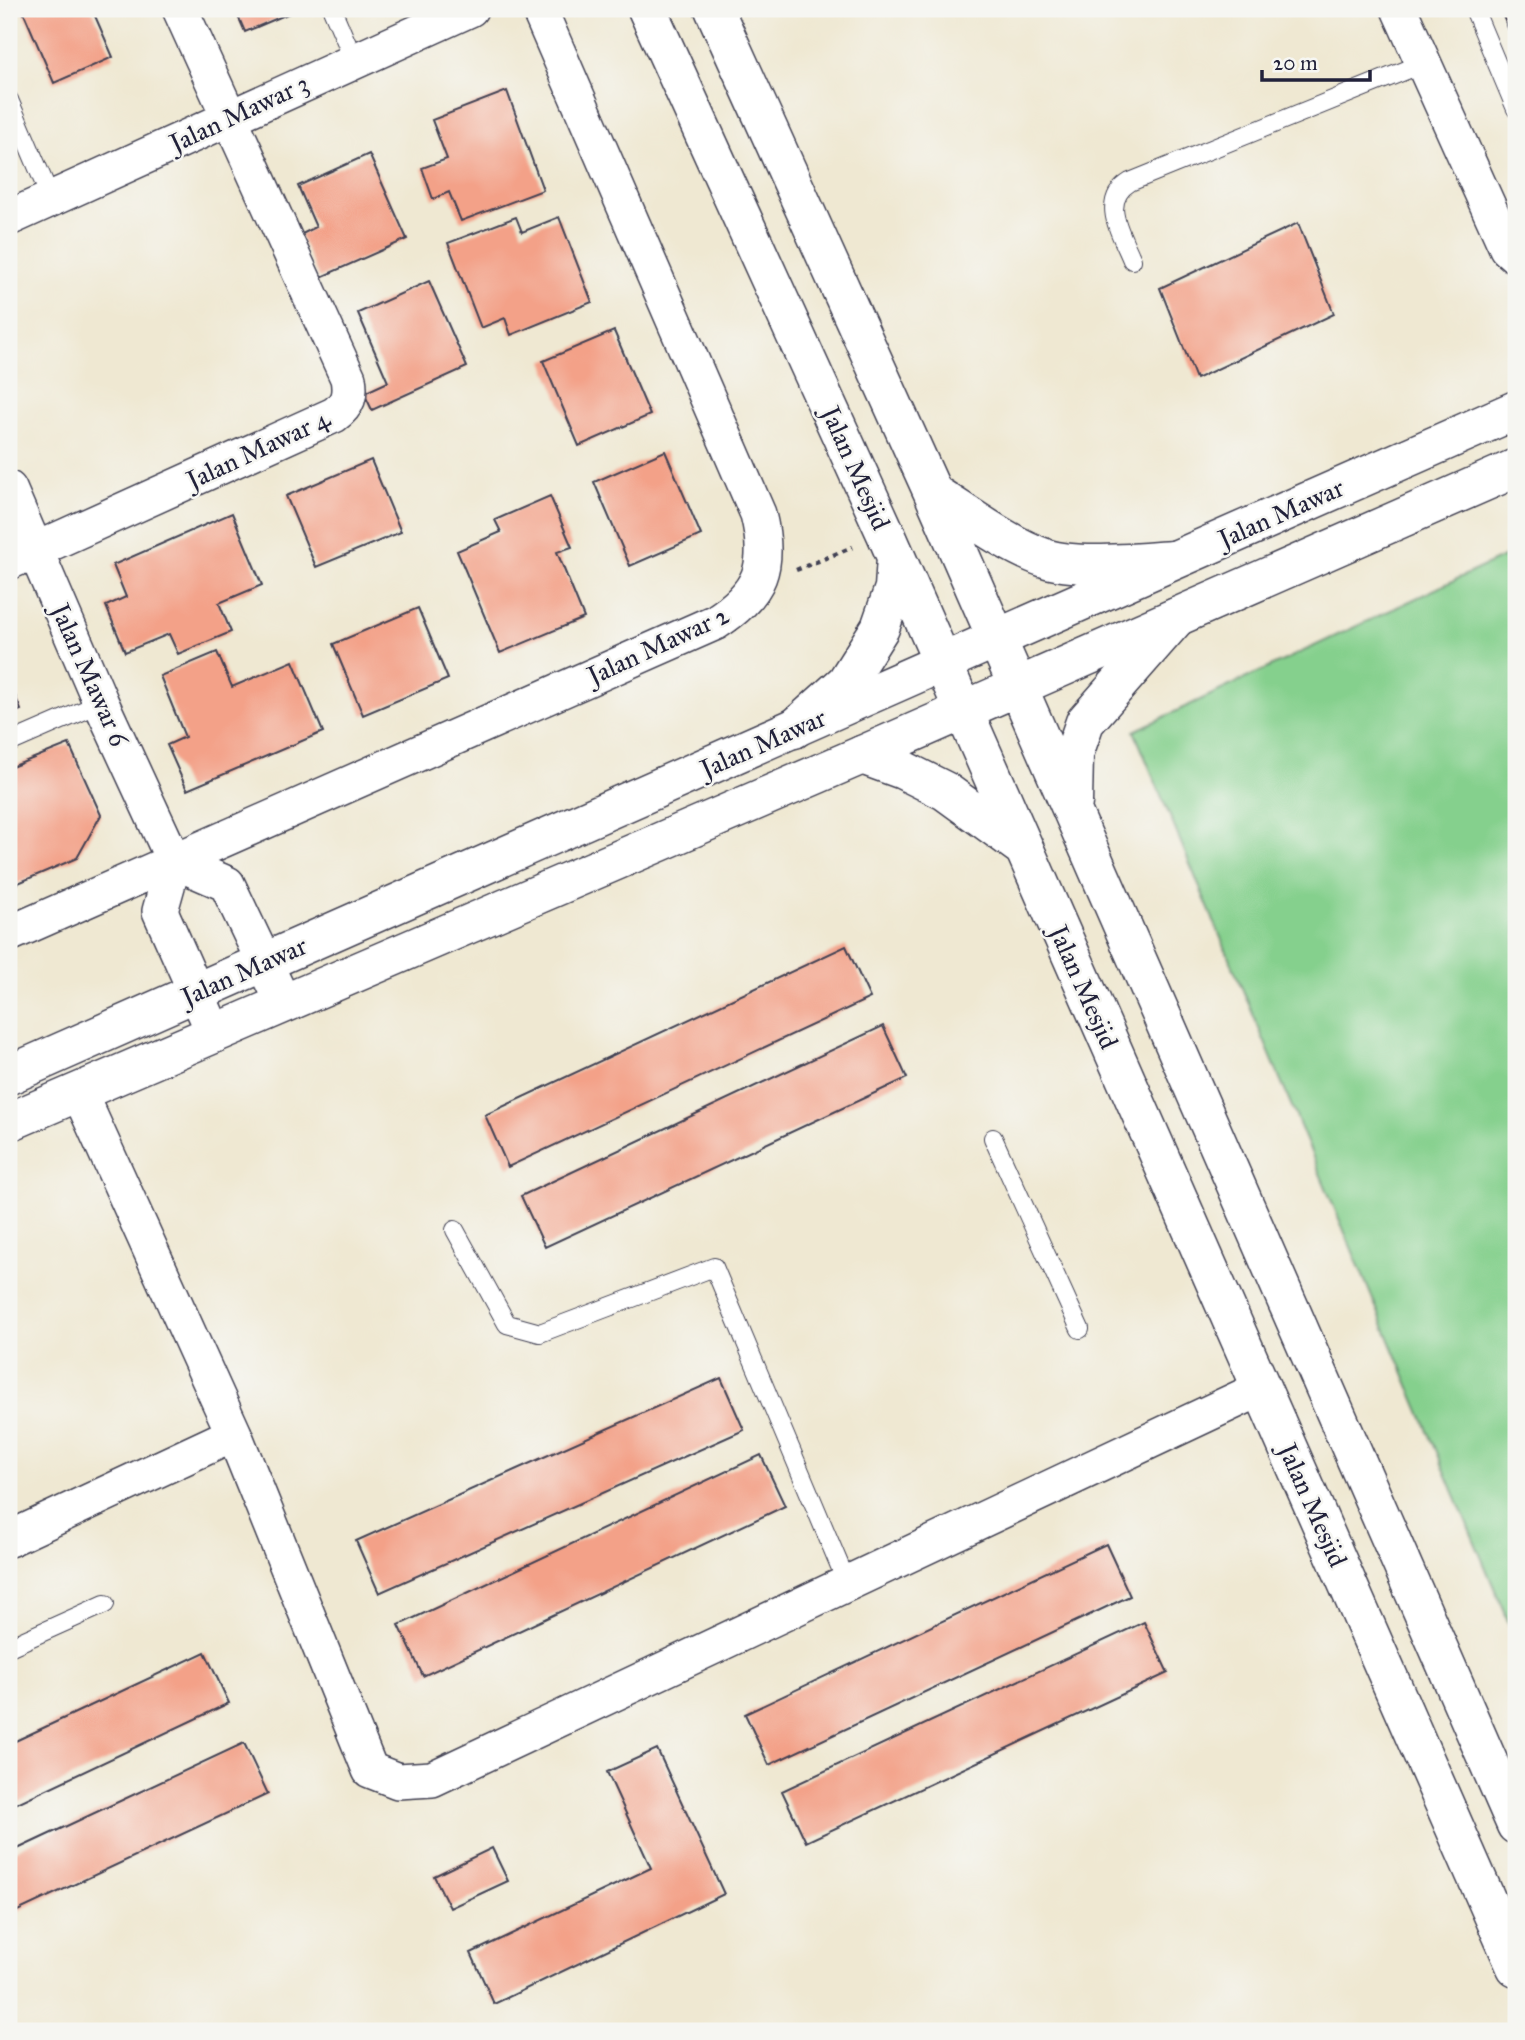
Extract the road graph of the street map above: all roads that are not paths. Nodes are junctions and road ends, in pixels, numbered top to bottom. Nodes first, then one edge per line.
1 (180, 9) edge
2 (332, 9) edge
3 (470, 9) edge
4 (538, 9) edge
5 (647, 9) edge
6 (713, 9) edge
7 (1399, 9) edge
8 (1474, 9) edge
9 (354, 60) junction
10 (1424, 63) junction
11 (1511, 81) edge
12 (9, 100) edge
13 (1516, 109) edge
14 (230, 117) junction
15 (51, 199) junction
16 (9, 218) edge
17 (1516, 256) edge
18 (1132, 260) dead end
19 (1516, 410) edge
20 (1516, 468) edge
21 (9, 489) edge
22 (933, 493) junction
23 (891, 545) junction
24 (22, 556) edge
25 (1173, 560) junction
26 (1177, 617) junction
27 (996, 639) junction
28 (943, 663) junction
29 (1017, 687) junction
30 (101, 704) junction
31 (963, 710) junction
32 (794, 729) junction
33 (9, 743) edge
34 (862, 755) junction
35 (1023, 848) junction
36 (1092, 858) junction
37 (174, 861) junction
38 (9, 934) edge
39 (264, 962) junction
40 (197, 992) junction
41 (284, 1004) junction
42 (215, 1035) junction
43 (9, 1075) edge
44 (79, 1092) junction
45 (9, 1122) edge
46 (993, 1138) dead end
47 (456, 1230) dead end
48 (1080, 1329) dead end
49 (1262, 1388) junction
50 (234, 1434) junction
51 (9, 1539) edge
52 (847, 1583) junction
53 (105, 1604) dead end
54 (9, 1647) edge
55 (1516, 1825) edge
56 (1516, 1967) edge

1 - 14 street, Jalan Mawar 4
2 - 9 lane
3 - 9 street, Jalan Mawar 3
4 - 37 street, Jalan Mawar 2
5 - 23 main road, Jalan Mesjid
6 - 22 main road
7 - 10 street
8 - 11 lane
9 - 14 street, Jalan Mawar 3
10 - 17 street
10 - 18 lane
11 - 13 lane
12 - 15 lane
14 - 15 street, Jalan Mawar 3
14 - 24 street, Jalan Mawar 4
15 - 16 street, Jalan Mawar 3
19 - 25 main road, Jalan Mawar
20 - 26 main road, Jalan Mawar
21 - 24 street, Jalan Mawar 6
22 - 25 main road
22 - 27 main road
23 - 28 main road, Jalan Mesjid
23 - 32 main road
24 - 30 street, Jalan Mawar 6
25 - 27 main road, Jalan Mawar
26 - 29 main road, Jalan Mawar
26 - 36 main road
27 - 28 main road, Jalan Mawar
27 - 29 main road
28 - 31 main road, Jalan Mesjid
28 - 32 main road, Jalan Mawar
29 - 31 main road, Jalan Mawar
29 - 36 main road
30 - 33 lane
30 - 37 street, Jalan Mawar 6
31 - 34 main road, Jalan Mawar
31 - 35 main road, Jalan Mesjid
32 - 39 main road, Jalan Mawar
34 - 35 main road
34 - 41 main road, Jalan Mawar
35 - 49 main road, Jalan Mesjid
36 - 55 main road
37 - 38 street, Jalan Mawar 2
37 - 39 street
37 - 40 street
39 - 40 main road, Jalan Mawar
39 - 41 street
40 - 42 street
40 - 43 main road, Jalan Mawar
41 - 42 main road, Jalan Mawar
42 - 44 main road, Jalan Mawar
44 - 45 main road, Jalan Mawar
44 - 50 street
46 - 48 lane
47 - 52 lane
49 - 52 street
49 - 56 main road, Jalan Mesjid
50 - 51 street
50 - 52 street
53 - 54 lane

